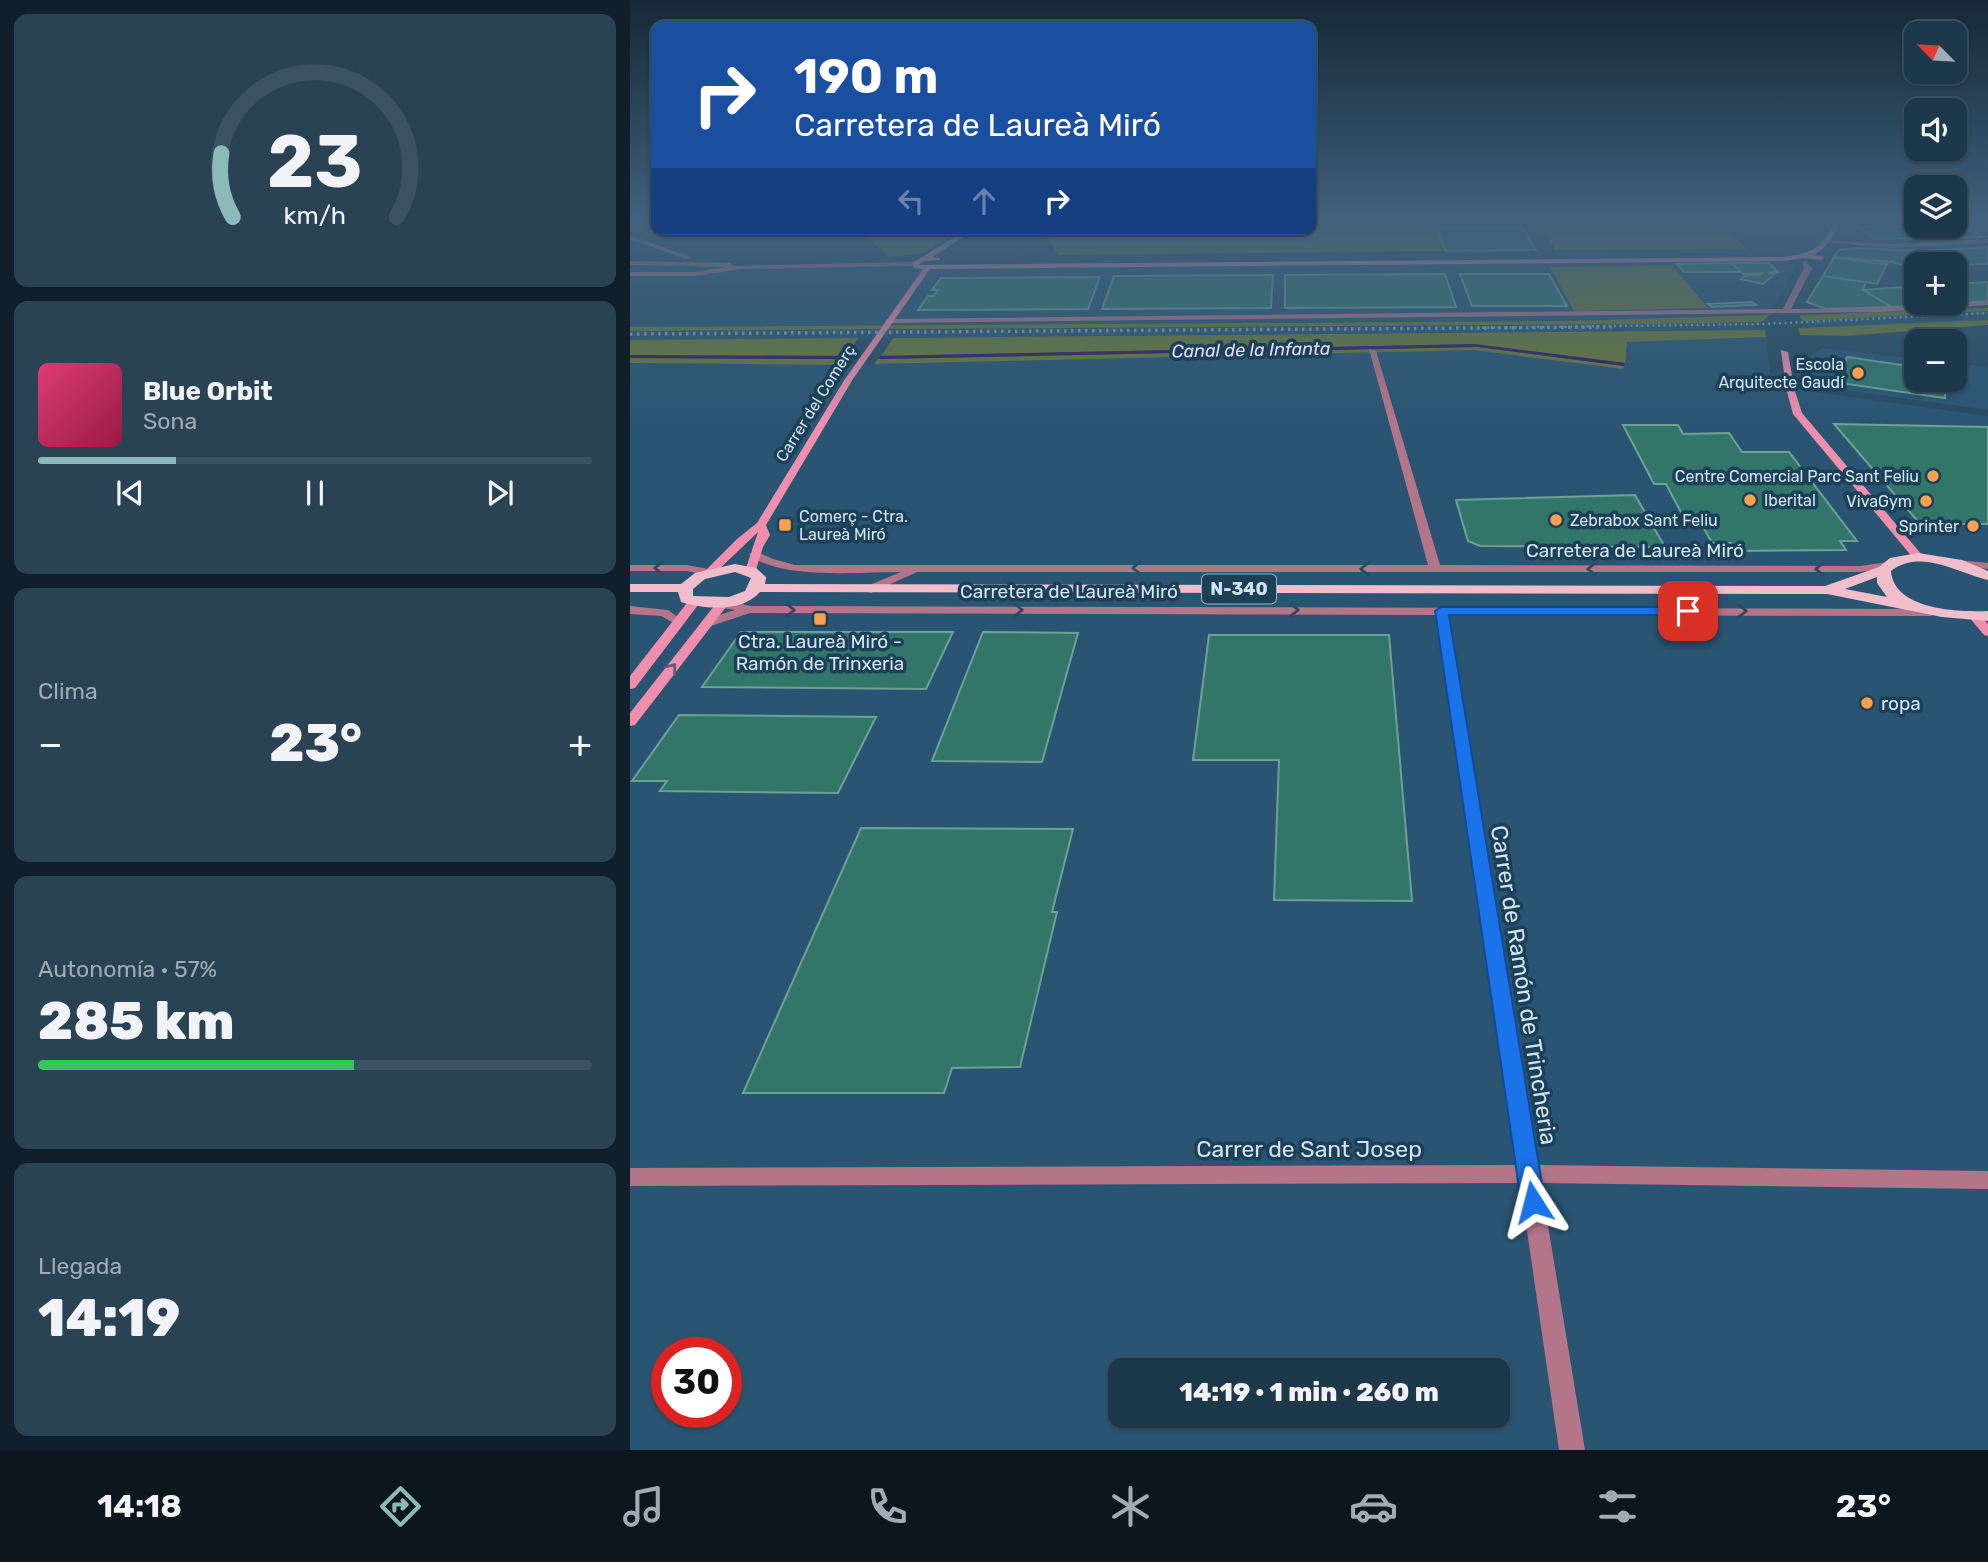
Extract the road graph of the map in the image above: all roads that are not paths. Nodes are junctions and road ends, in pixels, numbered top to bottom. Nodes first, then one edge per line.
1 (910, 288) edge
2 (1798, 288) edge
3 (1988, 303) edge
4 (1786, 311) junction
5 (889, 321) junction
6 (1372, 351) dead end
7 (1784, 352) dead end
8 (761, 526) junction
9 (755, 554) junction
10 (727, 555) junction
11 (1918, 557) junction
12 (630, 568) edge
13 (687, 568) junction
14 (919, 568) junction
15 (1886, 568) junction
16 (1435, 569) junction
17 (751, 571) junction
18 (710, 572) junction
19 (1986, 572) edge
20 (630, 588) edge
21 (685, 588) junction
22 (755, 588) junction
23 (871, 589) junction
24 (1827, 590) junction
25 (694, 603) junction
26 (722, 604) junction
27 (1926, 609) junction
28 (630, 610) edge
29 (751, 610) junction
30 (1441, 611) junction
31 (1981, 616) edge
32 (679, 622) junction
33 (707, 623) junction
34 (1988, 632) edge
35 (630, 685) edge
36 (630, 722) edge
37 (1529, 1174) junction
38 (630, 1177) edge
39 (1988, 1180) edge
40 (1572, 1450) edge

1 - 5 street, Carrer del Comerç
2 - 4 street
3 - 4 street
4 - 5 street
5 - 8 street, Carrer del Comerç
6 - 16 street
7 - 11 street
8 - 9 street, Carrer del Comerç
8 - 10 street, Carrer del Comerç
9 - 14 street, Carretera de Laureà Miró
9 - 17 street, Carrer del Comerç
10 - 13 street
10 - 18 street, Carrer del Comerç
11 - 15 main road, N-340
11 - 19 main road, N-340
13 -> 12 street
13 - 18 street
16 -> 14 street, Carretera de Laureà Miró
14 - 23 street, Carretera de Laureà Miró
15 -> 16 street, Carretera de Laureà Miró
15 - 24 main road, Carretera de Laureà Miró / N-340
15 - 27 main road, N-340
17 - 18 main road
17 - 22 main road
18 - 21 main road
20 - 21 main road
21 - 25 main road
22 - 23 main road, Carretera de Laureà Miró / N-340
22 - 26 main road, N-340
23 - 24 main road, Carretera de Laureà Miró / N-340
24 - 27 main road, Carretera de Laureà Miró / N-340
25 - 26 main road, N-340
25 - 32 street
26 - 29 street, Carretera de Laureà Miró
26 - 33 street
30 -> 27 street, Carretera de Laureà Miró
27 - 31 main road, N-340
28 - 32 street
29 -> 30 street, Carretera de Laureà Miró
29 - 33 street, Carretera de Laureà Miró
30 - 37 street, Carrer de Ramón de Trincheria
31 - 34 street
32 - 35 street
36 -> 33 street
37 - 38 street, Carrer de Sant Josep
37 - 39 street, Carrer de Sant Josep
37 - 40 street, Carrer de Ramón de Trincheria

